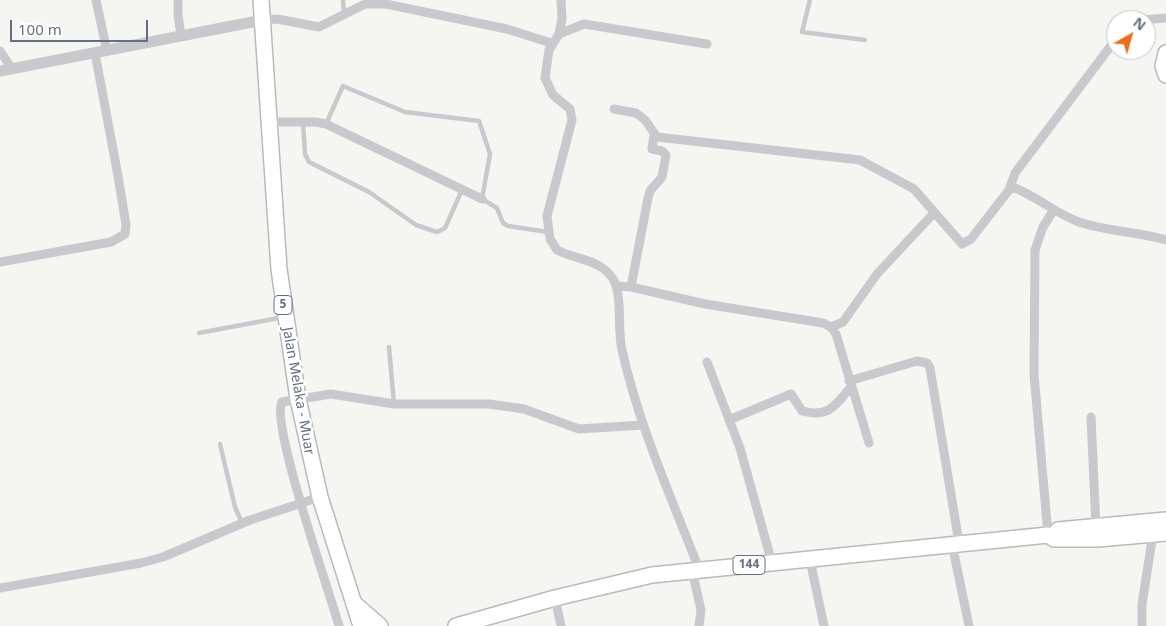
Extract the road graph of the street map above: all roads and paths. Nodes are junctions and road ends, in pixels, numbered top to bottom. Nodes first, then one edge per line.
1 (96, 0) edge
2 (178, 0) edge
3 (262, 0) edge
4 (343, 0) edge
5 (561, 0) edge
6 (810, 0) edge
7 (371, 2) edge
8 (344, 15) junction
9 (263, 20) junction
10 (559, 34) junction
11 (181, 35) junction
12 (865, 40) dead end
13 (551, 43) junction
14 (707, 44) dead end
15 (0, 51) edge
16 (107, 51) junction
17 (1106, 52) edge
18 (96, 53) junction
19 (1166, 53) edge
20 (12, 69) junction
21 (0, 71) edge
22 (1166, 75) edge
23 (614, 110) dead end
24 (302, 121) junction
25 (270, 122) junction
26 (326, 124) junction
27 (654, 135) junction
28 (462, 190) junction
29 (1009, 190) junction
30 (482, 200) junction
31 (1053, 211) junction
32 (934, 213) junction
33 (548, 232) junction
34 (1166, 240) edge
35 (0, 262) edge
36 (617, 286) junction
37 (631, 287) junction
38 (285, 316) junction
39 (831, 327) junction
40 (199, 334) dead end
41 (389, 347) dead end
42 (707, 362) dead end
43 (850, 384) junction
44 (298, 400) junction
45 (394, 404) junction
46 (1091, 417) dead end
47 (729, 420) junction
48 (643, 425) junction
49 (869, 443) dead end
50 (220, 444) dead end
51 (320, 497) junction
52 (302, 503) junction
53 (1166, 520) edge
54 (242, 523) junction
55 (1096, 526) junction
56 (1160, 534) edge
57 (1048, 535) junction
58 (956, 544) junction
59 (810, 560) junction
60 (772, 563) junction
61 (696, 570) junction
62 (0, 588) edge
63 (555, 598) junction
64 (354, 602) junction
65 (339, 626) edge
66 (361, 626) edge
67 (380, 626) edge
68 (456, 626) edge
69 (562, 626) edge
70 (699, 626) edge
71 (824, 626) edge
72 (969, 626) edge
73 (1142, 626) edge

1 - 16 street
2 - 11 street
3 - 9 main road, Jalan Melaka - Muar / 5
4 - 8 lane
5 - 10 street
6 - 12 lane
7 - 8 street
7 - 13 street
8 - 9 street
9 - 11 street
9 - 25 main road, Jalan Melaka - Muar / 5
10 - 13 street
10 - 14 street
11 - 16 street
13 - 33 street
15 - 20 street
16 - 18 street
17 - 29 street
18 - 20 street
18 - 35 street
19 - 22 main road
20 - 21 street
23 - 27 street
24 - 25 street
24 - 26 street
24 - 28 lane
25 - 38 main road, Jalan Melaka - Muar / 5
26 - 28 street
26 - 30 lane
27 - 32 street
27 - 37 street
28 - 30 street
29 - 31 street
29 - 32 street
30 - 33 lane
31 - 34 street
31 - 57 street
32 - 39 street
33 - 36 street
36 - 37 street
36 - 48 street
37 - 39 street
38 - 40 lane
38 - 44 main road, Jalan Melaka - Muar / 5
39 - 43 street
41 - 45 lane
42 - 47 street
43 - 47 street
43 - 49 street
43 - 58 street
44 - 45 street
44 - 51 main road, Jalan Melaka - Muar / 5
44 - 52 street
45 - 48 street
46 - 55 street
47 - 60 street
48 - 61 street
50 - 54 lane
51 - 52 street
51 - 64 main road, Jalan Melaka - Muar / 5
52 - 54 street
52 - 65 street
53 - 55 main road, 144
54 - 62 street
55 - 57 main road, 144
56 - 57 main road, 144
56 - 73 street
57 - 58 main road, 144
58 - 59 main road, 144
58 - 72 street
59 - 60 main road, 144
59 - 71 street
60 - 61 main road, 144
61 - 63 main road, 144
61 - 70 street
63 - 68 main road, 144
63 - 69 street
64 - 66 main road, Jalan Melaka - Muar / 5
64 - 67 main road

